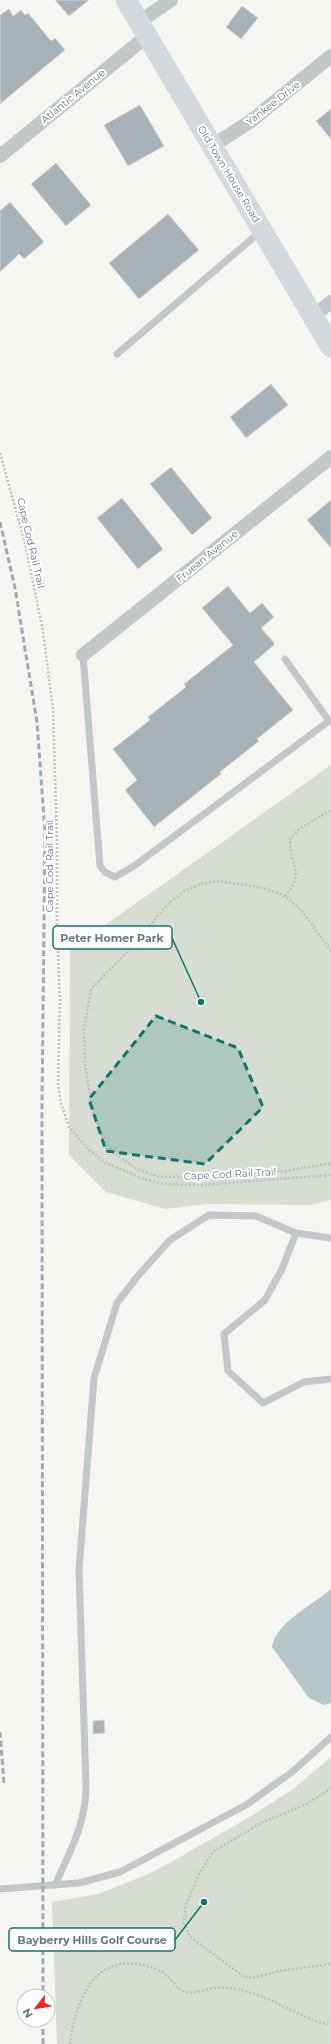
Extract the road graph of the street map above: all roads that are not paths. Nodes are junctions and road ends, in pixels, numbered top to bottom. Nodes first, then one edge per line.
1 (126, 0) edge
2 (170, 0) edge
3 (143, 29) junction
4 (331, 56) edge
5 (212, 146) junction
6 (0, 156) edge
7 (262, 230) junction
8 (331, 302) edge
9 (313, 316) junction
10 (331, 347) edge
11 (117, 354) dead end
12 (331, 457) edge
13 (83, 655) joint
14 (285, 659) dead end
15 (296, 1233) junction
16 (331, 1238) edge
17 (331, 1379) edge
18 (331, 1738) edge
19 (55, 1885) junction
20 (0, 1888) edge

1 - 3 main road, Old Town House Road
2 - 3 street, Atlantic Avenue
3 - 5 main road, Old Town House Road
3 - 6 street, Atlantic Avenue
4 - 5 street, Yankee Drive
5 - 7 main road, Old Town House Road
7 - 9 main road, Old Town House Road
7 - 11 lane
8 - 9 street
9 - 10 main road, Old Town House Road
12 - 13 street, Fruean Avenue
13 - 14 lane
15 - 16 lane
15 - 17 lane
15 - 19 lane
18 - 19 lane
19 - 20 lane

